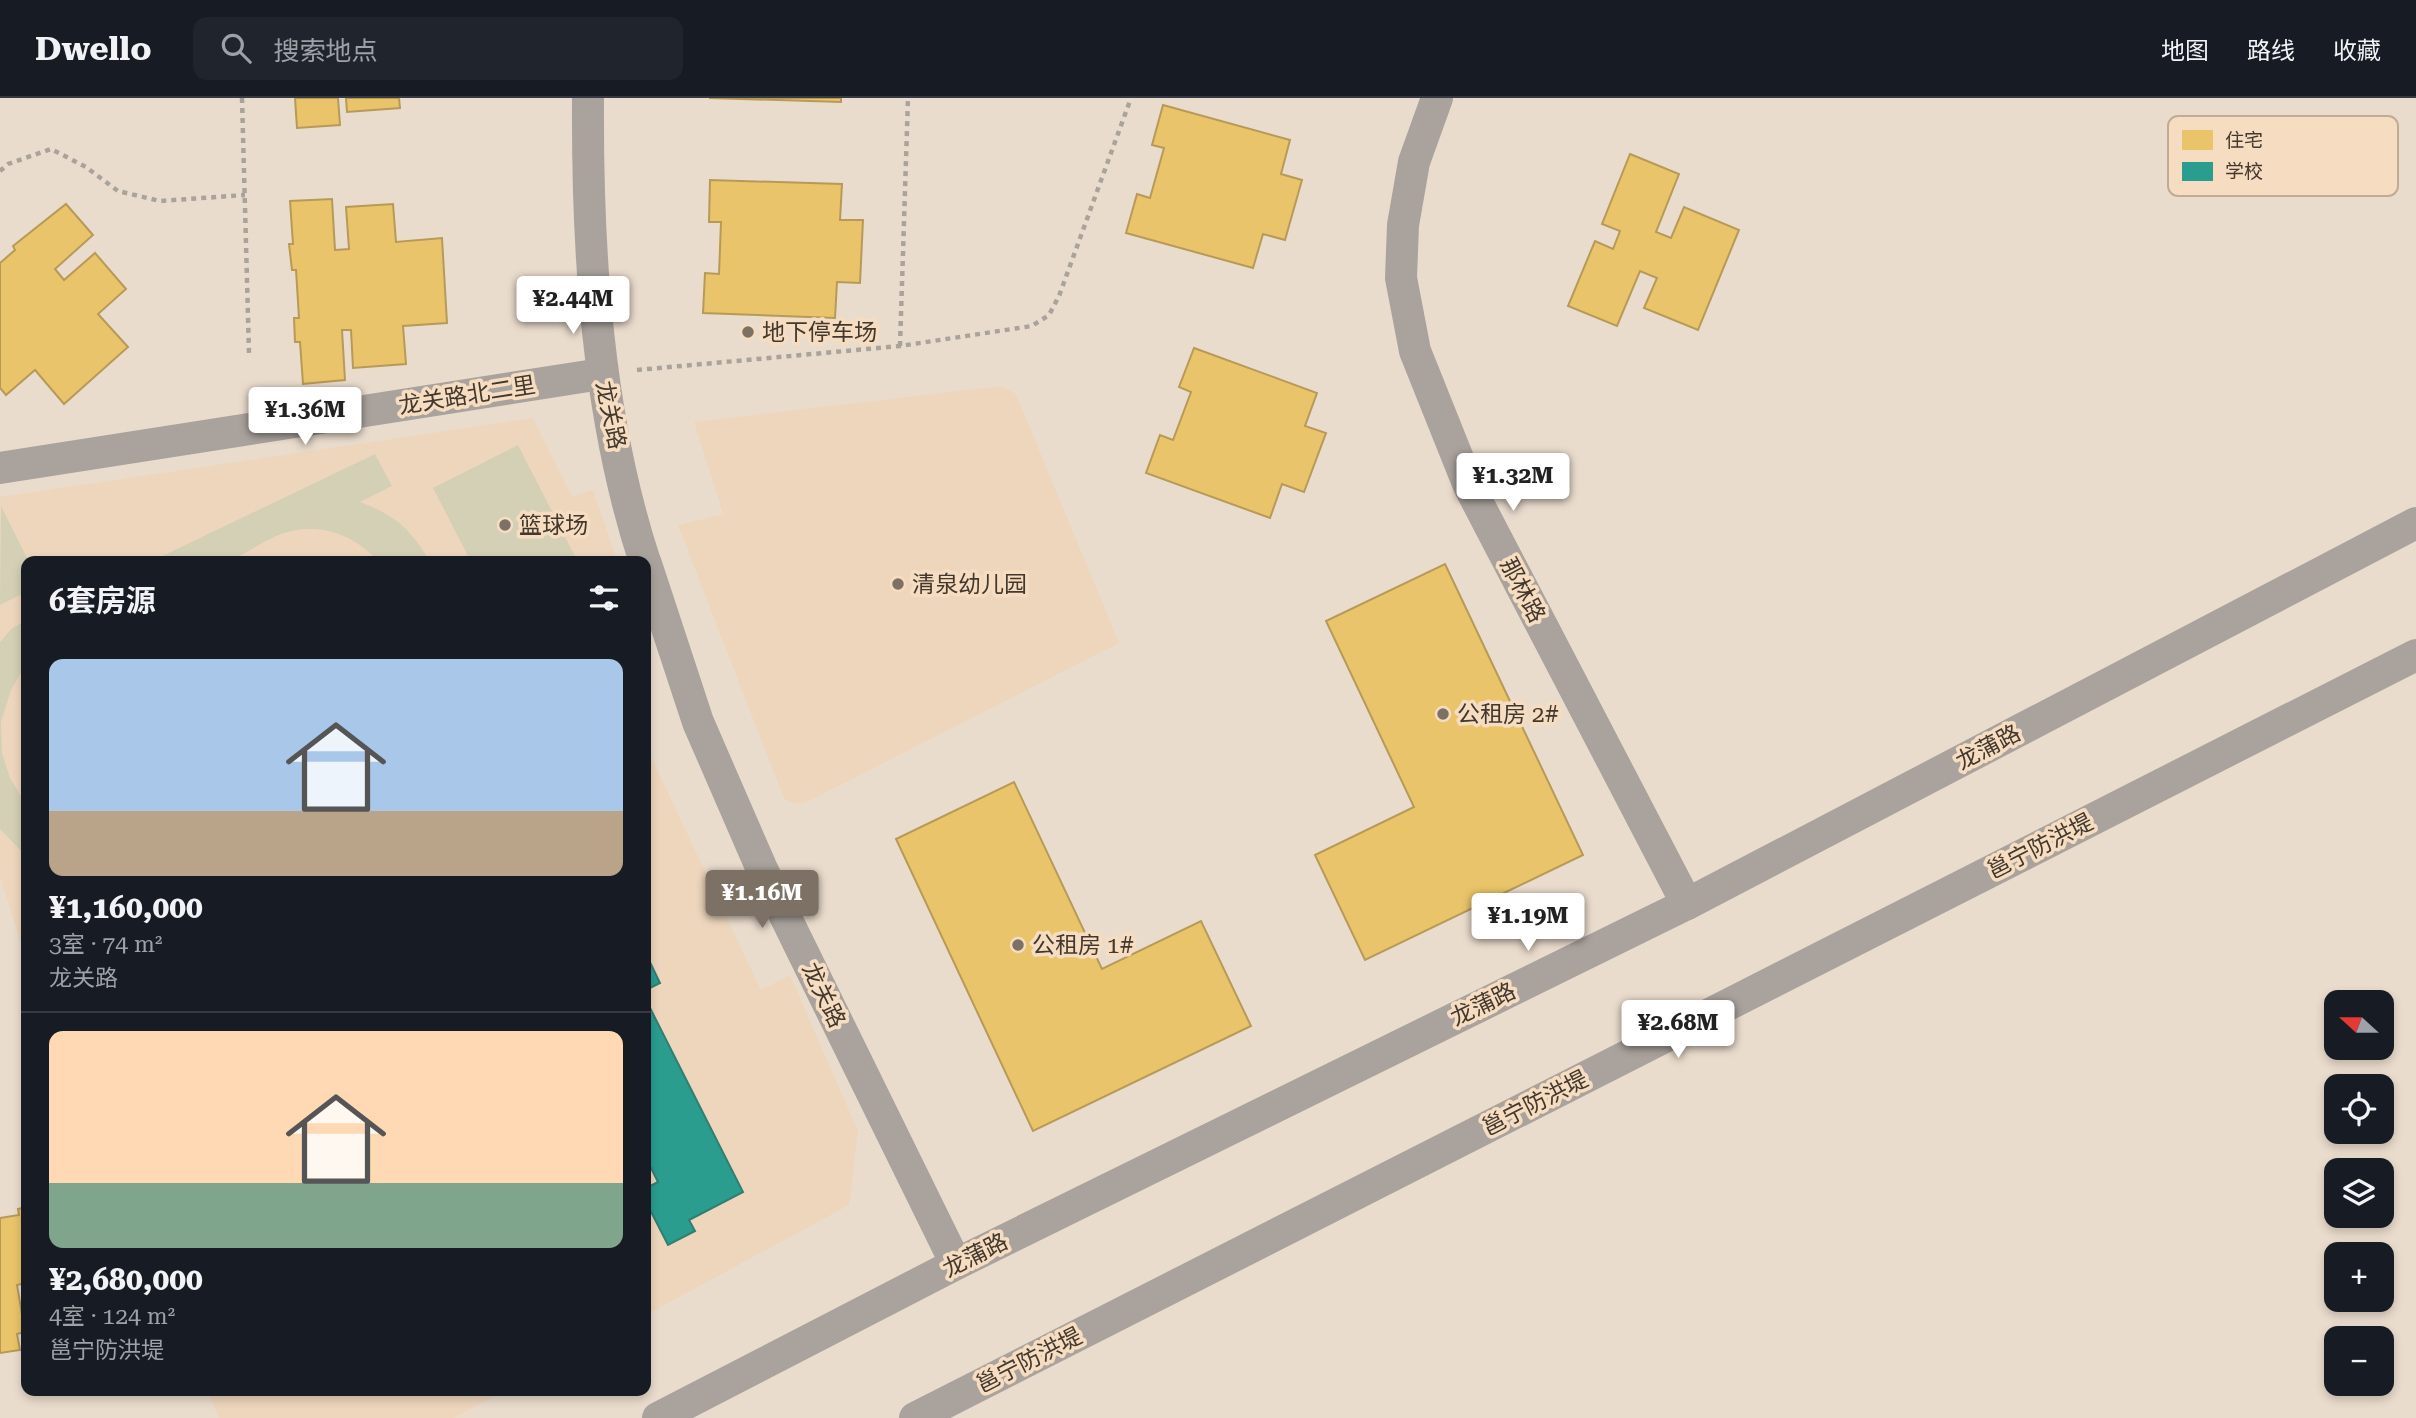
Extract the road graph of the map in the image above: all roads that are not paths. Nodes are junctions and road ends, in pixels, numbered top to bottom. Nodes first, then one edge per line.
1 (588, 98) edge
2 (1437, 98) edge
3 (601, 374) junction
4 (0, 468) edge
5 (2416, 523) edge
6 (643, 556) edge
7 (651, 581) edge
8 (2416, 655) edge
9 (1687, 904) junction
10 (956, 1264) junction
11 (658, 1418) edge
12 (915, 1418) edge

1 - 3 street, 龙关路
2 - 9 street, 那林路
3 - 4 street, 龙关路北二里
3 - 6 street, 龙关路
5 - 9 street, 龙蒲路
7 - 10 street, 龙关路
8 - 12 street, 邕宁防洪堤
9 - 10 street, 龙蒲路
10 - 11 street, 龙蒲路

